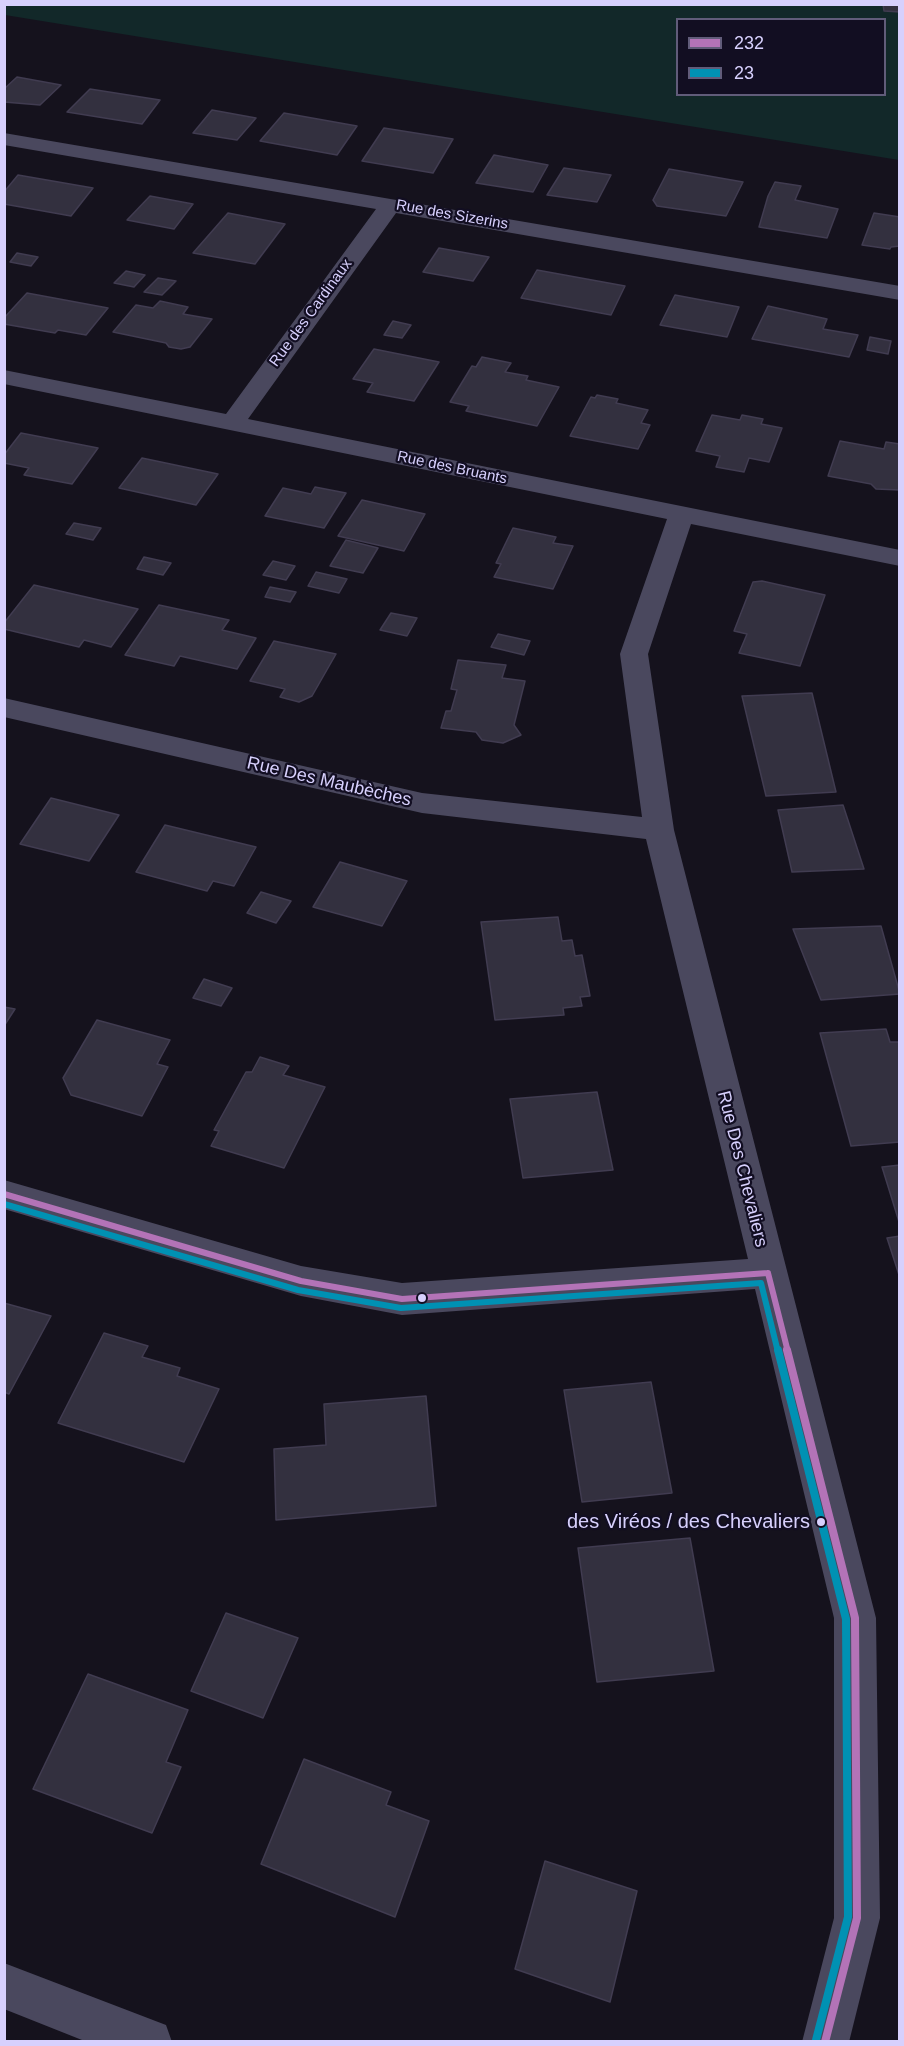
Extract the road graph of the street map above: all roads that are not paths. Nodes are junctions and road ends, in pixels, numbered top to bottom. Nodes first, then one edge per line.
1 (4, 139) edge
2 (391, 204) junction
3 (900, 293) edge
4 (4, 377) edge
5 (232, 423) junction
6 (681, 515) junction
7 (900, 558) edge
8 (4, 707) edge
9 (659, 830) junction
10 (4, 1194) edge
11 (768, 1273) junction
12 (4, 1986) edge
13 (148, 2042) edge
14 (825, 2042) edge

1 - 2 street, Rue des Sizerins
2 - 3 street, Rue des Sizerins
2 - 5 street, Rue des Cardinaux
4 - 5 street, Rue des Bruants
5 - 6 street, Rue des Bruants
6 - 7 street, Rue des Bruants
6 - 9 street, Rue Des Chevaliers
8 - 9 street, Rue Des Maubèches
9 - 11 street, Rue Des Chevaliers
10 - 11 street
11 - 14 street, Rue Des Chevaliers
12 - 13 street

